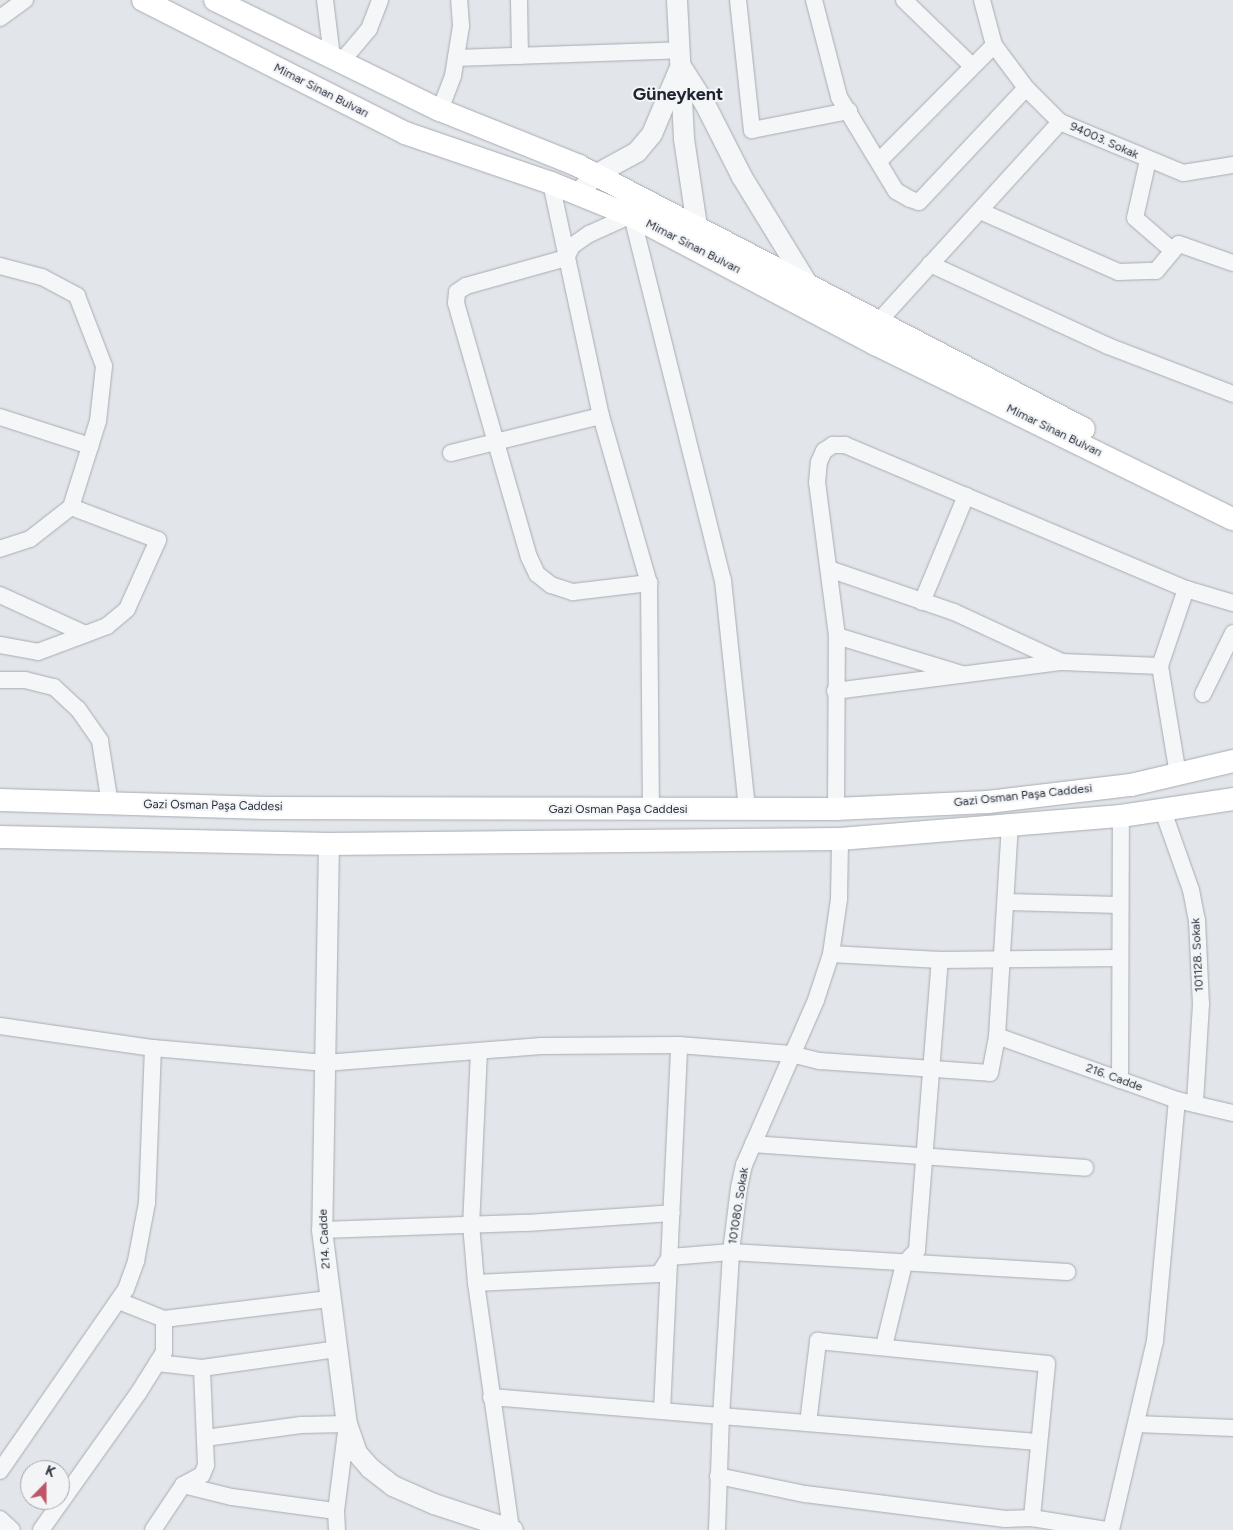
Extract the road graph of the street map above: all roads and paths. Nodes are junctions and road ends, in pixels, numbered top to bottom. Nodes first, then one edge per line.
1 (25, 0) edge
2 (143, 0) edge
3 (215, 0) edge
4 (325, 0) edge
5 (380, 0) edge
6 (459, 0) edge
7 (519, 0) edge
8 (677, 0) edge
9 (738, 0) edge
10 (814, 0) edge
11 (904, 0) edge
12 (981, 2) edge
13 (0, 18) edge
14 (994, 45) junction
15 (520, 56) junction
16 (456, 58) junction
17 (680, 58) junction
18 (337, 59) junction
19 (971, 65) junction
20 (1026, 88) junction
21 (440, 110) junction
22 (848, 111) junction
23 (1060, 122) junction
24 (1148, 160) junction
25 (878, 161) junction
26 (1233, 165) edge
27 (596, 175) junction
28 (552, 183) junction
29 (578, 194) junction
30 (652, 204) junction
31 (980, 212) junction
32 (632, 216) junction
33 (696, 226) junction
34 (1173, 251) junction
35 (702, 253) junction
36 (566, 258) junction
37 (1233, 263) edge
38 (930, 264) junction
39 (0, 266) edge
40 (807, 283) junction
41 (879, 321) junction
42 (1233, 394) edge
43 (601, 416) junction
44 (0, 417) edge
45 (496, 442) junction
46 (90, 446) junction
47 (450, 453) dead end
48 (966, 496) junction
49 (1233, 503) edge
50 (71, 507) junction
51 (1233, 519) edge
52 (0, 549) edge
53 (829, 570) junction
54 (649, 583) junction
55 (1186, 589) junction
56 (0, 595) edge
57 (922, 602) junction
58 (1233, 603) edge
59 (1233, 633) edge
60 (85, 634) junction
61 (837, 636) junction
62 (0, 645) edge
63 (1062, 662) junction
64 (1160, 666) junction
65 (967, 675) junction
66 (0, 680) edge
67 (835, 691) junction
68 (1203, 694) dead end
69 (1233, 761) edge
70 (1178, 775) junction
71 (1233, 798) edge
72 (0, 800) edge
73 (110, 804) junction
74 (747, 809) junction
75 (836, 809) junction
76 (651, 810) junction
77 (1164, 811) junction
78 (1121, 816) junction
79 (1010, 825) junction
80 (0, 837) edge
81 (840, 839) junction
82 (329, 844) junction
83 (1006, 902) junction
84 (1120, 904) junction
85 (831, 954) junction
86 (1120, 958) junction
87 (1002, 959) junction
88 (940, 960) junction
89 (0, 1026) edge
90 (997, 1036) junction
91 (678, 1045) junction
92 (153, 1048) junction
93 (479, 1051) junction
94 (791, 1054) junction
95 (325, 1064) junction
96 (931, 1067) junction
97 (1120, 1080) junction
98 (1177, 1100) junction
99 (1195, 1103) junction
100 (1233, 1113) edge
101 (753, 1144) junction
102 (924, 1157) junction
103 (1085, 1168) dead end
104 (672, 1213) junction
105 (471, 1224) junction
106 (322, 1230) junction
107 (732, 1252) junction
108 (670, 1257) junction
109 (904, 1264) junction
110 (1067, 1272) dead end
111 (476, 1283) junction
112 (329, 1299) junction
113 (119, 1301) junction
114 (164, 1319) junction
115 (884, 1346) junction
116 (337, 1350) junction
117 (157, 1363) junction
118 (202, 1368) junction
119 (491, 1397) junction
120 (662, 1411) junction
121 (721, 1417) junction
122 (808, 1423) junction
123 (347, 1424) junction
124 (1137, 1424) junction
125 (1233, 1428) edge
126 (205, 1438) junction
127 (1037, 1442) junction
128 (0, 1471) edge
129 (718, 1476) junction
130 (183, 1485) junction
131 (336, 1511) junction
132 (1032, 1518) junction
133 (0, 1519) edge
134 (1005, 1524) edge
135 (12, 1530) edge
136 (41, 1530) edge
137 (153, 1530) edge
138 (337, 1530) edge
139 (511, 1530) edge
140 (717, 1530) edge
141 (1106, 1530) edge
142 (1111, 1530) edge

1 - 13 street
2 - 28 main road, Mimar Sinan Bulvarı
3 - 18 main road, Mimar Sinan Bulvarı
4 - 18 street
5 - 18 street
6 - 16 street
7 - 15 street
8 - 17 street
9 - 22 street
10 - 22 street
11 - 19 street
12 - 14 street, 94003. Sokak
14 - 19 street
14 - 20 street, 94003. Sokak
15 - 16 street
15 - 17 street
16 - 21 street
17 - 27 street
17 - 33 street
17 - 40 street
18 - 21 main road, Mimar Sinan Bulvarı
19 - 25 street
20 - 23 street, 94003. Sokak
20 - 25 street
21 - 27 main road, Mimar Sinan Bulvarı
22 - 25 street
23 - 24 street, 94003. Sokak
23 - 31 street
24 - 26 street, 94003. Sokak
24 - 34 street
27 - 29 street
27 - 30 main road, Mimar Sinan Bulvarı
28 - 29 main road, Mimar Sinan Bulvarı
28 - 36 street
29 - 32 main road, Mimar Sinan Bulvarı
30 - 32 street
30 - 33 main road, Mimar Sinan Bulvarı
31 - 34 street
31 - 38 street
32 - 35 main road, Mimar Sinan Bulvarı
32 - 36 street
32 - 74 street
33 - 35 street
33 - 40 main road, Mimar Sinan Bulvarı
34 - 37 street
35 - 51 main road, Mimar Sinan Bulvarı
36 - 43 street
36 - 45 street
38 - 41 street
38 - 42 street
39 - 46 street
40 - 41 main road, Mimar Sinan Bulvarı
41 - 49 main road, Mimar Sinan Bulvarı
43 - 45 street
43 - 54 street
44 - 46 street
45 - 47 street
45 - 54 street
46 - 50 street
48 - 53 street
48 - 55 street
48 - 57 street
50 - 52 street
50 - 60 street
53 - 57 street
53 - 61 street
54 - 76 street
55 - 58 street
55 - 64 street
56 - 60 street
57 - 63 street
59 - 68 street
60 - 62 street
61 - 65 street
61 - 67 street
63 - 64 street
63 - 65 street
64 - 70 street
65 - 67 street
66 - 73 street
67 - 75 street
69 - 70 main road, Gazi Osman Paşa Caddesi
70 - 75 main road, Gazi Osman Paşa Caddesi
71 - 77 main road
72 - 73 main road, Gazi Osman Paşa Caddesi
73 - 76 main road, Gazi Osman Paşa Caddesi
74 - 75 main road, Gazi Osman Paşa Caddesi
74 - 76 main road, Gazi Osman Paşa Caddesi
77 - 78 main road
77 - 99 street, 101128. Sokak
78 - 79 main road
78 - 84 street
79 - 81 main road
79 - 83 street
80 - 82 main road
81 - 82 main road
81 - 85 street, 101080. Sokak
82 - 95 street, 214. Cadde
83 - 84 street
83 - 87 street
84 - 86 street
85 - 88 street
85 - 94 street, 101080. Sokak
86 - 87 street
86 - 97 street
87 - 88 street
87 - 90 street
88 - 96 street
89 - 92 street
90 - 96 street
90 - 97 street, 216. Cadde
91 - 93 street
91 - 94 street
91 - 104 street
92 - 95 street
92 - 113 street
93 - 95 street
93 - 105 street
94 - 96 street
94 - 101 street, 101080. Sokak
95 - 106 street, 214. Cadde
96 - 102 street
97 - 98 street, 216. Cadde
98 - 99 street, 216. Cadde
98 - 124 street
99 - 100 street, 216. Cadde
101 - 102 street
101 - 107 street, 101080. Sokak
102 - 103 street
102 - 109 street
104 - 105 street
104 - 108 street
105 - 106 street
105 - 111 street
106 - 112 street, 214. Cadde
107 - 108 street
107 - 109 street
107 - 121 street, 101080. Sokak
108 - 111 street
108 - 120 street
109 - 110 street
109 - 115 street
111 - 119 street
112 - 114 street
112 - 116 street, 214. Cadde
113 - 114 street
113 - 128 street
114 - 117 street
115 - 122 street
115 - 127 street
116 - 118 street
116 - 123 street, 214. Cadde
117 - 118 street
117 - 136 street
118 - 126 street
119 - 120 street
119 - 139 street
120 - 121 street
121 - 122 street
121 - 129 street, 101080. Sokak
122 - 127 street
123 - 126 street
123 - 131 street
123 - 139 street, 214. Cadde
124 - 125 street
124 - 142 street
126 - 130 street
127 - 132 street
129 - 134 street
129 - 140 street, 101080. Sokak
130 - 131 street
130 - 137 street
131 - 138 street
132 - 134 street
132 - 141 street
133 - 135 street

